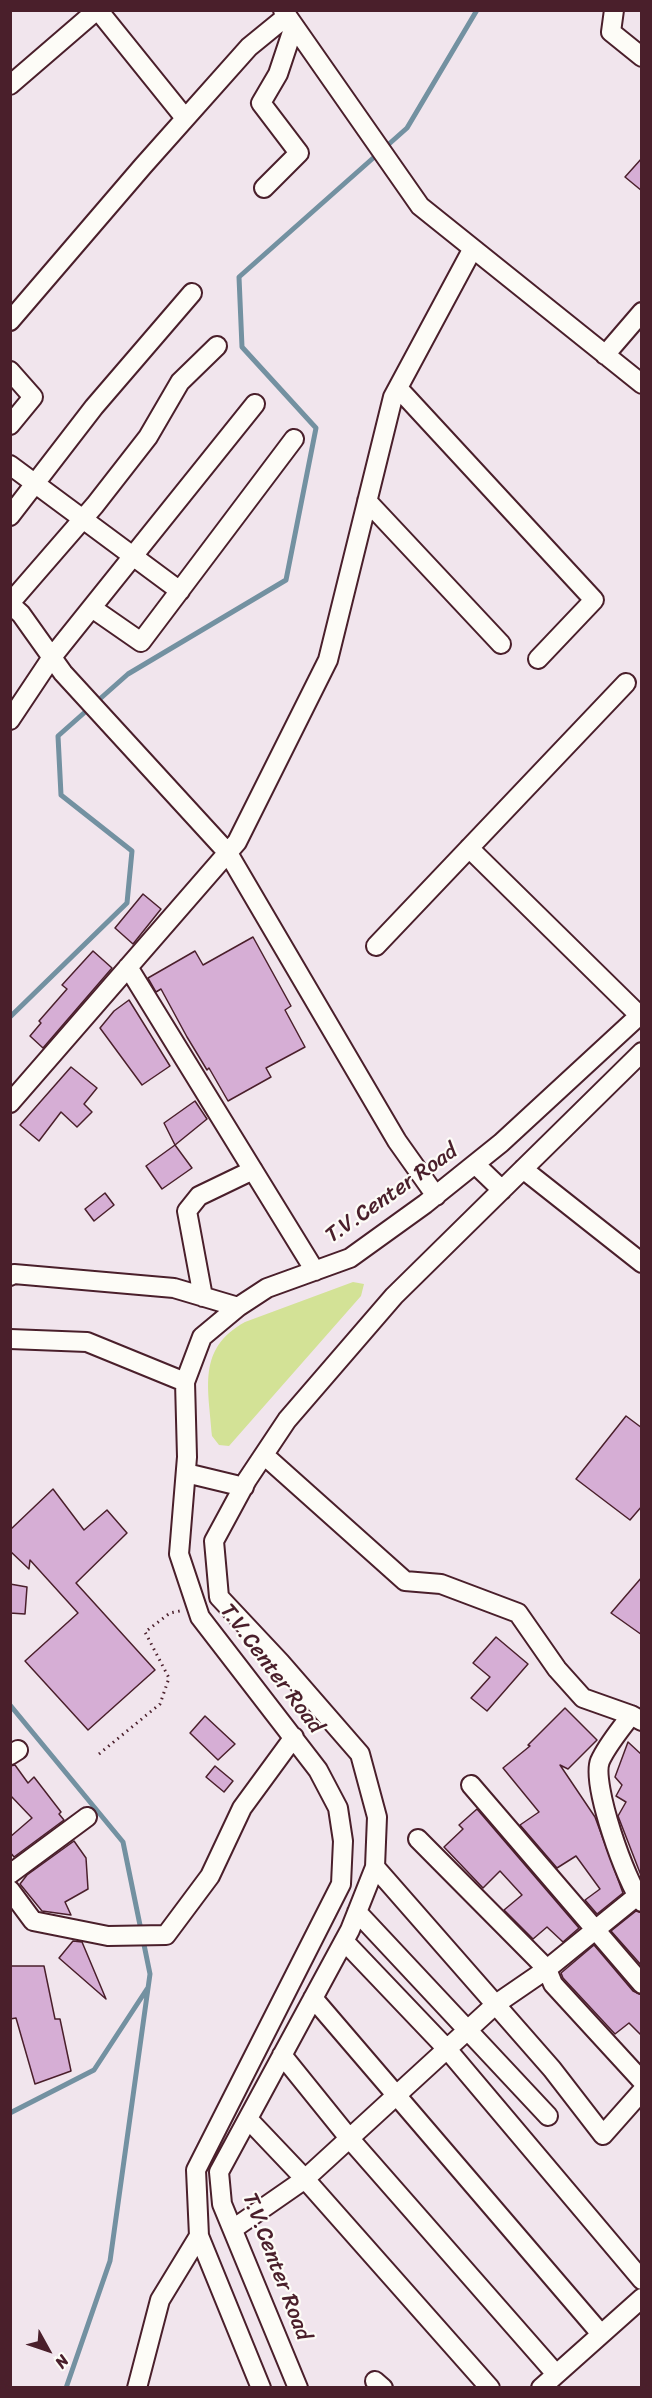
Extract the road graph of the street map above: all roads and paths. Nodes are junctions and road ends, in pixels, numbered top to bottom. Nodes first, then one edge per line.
1 (98, 10) edge
2 (614, 10) edge
3 (288, 17) edge
4 (642, 57) edge
5 (10, 85) edge
6 (185, 118) junction
7 (264, 188) dead end
8 (472, 250) junction
9 (192, 293) dead end
10 (642, 312) edge
11 (10, 321) edge
12 (217, 346) dead end
13 (605, 355) junction
14 (10, 371) edge
15 (642, 384) edge
16 (398, 388) junction
17 (255, 404) dead end
18 (10, 425) edge
19 (294, 439) dead end
20 (10, 465) edge
21 (36, 483) junction
22 (368, 501) junction
23 (10, 516) edge
24 (83, 519) junction
25 (133, 556) junction
26 (180, 591) junction
27 (10, 604) edge
28 (92, 608) junction
29 (501, 644) dead end
30 (52, 657) junction
31 (538, 659) dead end
32 (626, 683) dead end
33 (10, 720) edge
34 (469, 848) junction
35 (228, 853) junction
36 (376, 946) dead end
37 (128, 968) junction
38 (640, 1014) edge
39 (642, 1052) edge
40 (10, 1103) edge
41 (475, 1164) junction
42 (523, 1169) junction
43 (253, 1170) junction
44 (502, 1190) junction
45 (436, 1196) junction
46 (642, 1263) edge
47 (315, 1271) junction
48 (10, 1276) edge
49 (202, 1297) junction
50 (238, 1307) junction
51 (10, 1339) edge
52 (185, 1382) junction
53 (264, 1455) junction
54 (186, 1473) junction
55 (244, 1487) junction
56 (197, 1608) junction
57 (636, 1718) edge
58 (294, 1737) junction
59 (99, 1754) dead end
60 (471, 1785) dead end
61 (87, 1817) dead end
62 (418, 1839) dead end
63 (375, 1867) junction
64 (635, 1869) edge
65 (10, 1874) edge
66 (10, 1890) edge
67 (639, 1899) edge
68 (357, 1912) junction
69 (325, 1916) junction
70 (594, 1929) junction
71 (347, 1936) junction
72 (547, 1969) junction
73 (642, 1984) edge
74 (313, 1998) junction
75 (496, 2004) junction
76 (468, 2030) junction
77 (447, 2049) junction
78 (282, 2055) junction
79 (642, 2081) edge
80 (642, 2091) edge
81 (396, 2095) junction
82 (548, 2116) dead end
83 (248, 2119) junction
84 (349, 2138) junction
85 (305, 2179) junction
86 (233, 2229) junction
87 (199, 2236) junction
88 (642, 2280) edge
89 (642, 2298) edge
90 (601, 2334) junction
91 (556, 2374) junction
92 (137, 2388) edge
93 (261, 2388) edge
94 (298, 2388) edge
95 (490, 2388) edge
96 (541, 2388) edge

1 - 5 street
1 - 6 street
2 - 4 street
3 - 6 street
3 - 7 street
3 - 8 street
6 - 11 street
8 - 13 street
8 - 16 street
9 - 21 street
10 - 13 street
12 - 24 street
13 - 15 street
14 - 18 street
16 - 22 street
16 - 31 street
17 - 25 street
19 - 26 street
20 - 21 street
21 - 23 street
21 - 24 street
22 - 29 street
22 - 35 street
24 - 25 street
24 - 27 street
25 - 26 street
25 - 28 street
26 - 28 street
27 - 30 street
28 - 30 street
30 - 33 street
30 - 35 street
32 - 34 street
34 - 36 street
34 - 38 street
35 - 37 street
35 - 45 street
37 - 40 street
37 - 43 street
38 - 41 street, T.V.Center Road
39 - 42 street, T.V.Center Road
41 - 44 street
41 - 45 street, T.V.Center Road
42 - 44 street, T.V.Center Road
42 - 46 street
43 - 47 street
43 - 49 street
44 - 53 street, T.V.Center Road
45 - 47 street, T.V.Center Road
47 - 50 street, T.V.Center Road
48 - 49 street
49 - 50 street
50 - 52 street, T.V.Center Road
51 - 52 street
52 - 54 street, T.V.Center Road
53 - 55 street, T.V.Center Road
53 - 57 street
54 - 55 street
54 - 56 street, T.V.Center Road
55 - 63 street, T.V.Center Road
56 - 58 street, T.V.Center Road
56 - 59 path
57 - 64 street
58 - 66 street
58 - 69 street, T.V.Center Road
60 - 70 street
61 - 65 street
62 - 72 street
63 - 68 street, T.V.Center Road
63 - 75 street
64 - 67 street
67 - 70 street
68 - 71 street, T.V.Center Road
68 - 76 street
69 - 71 street
69 - 87 street, T.V.Center Road
70 - 72 street
70 - 73 street
71 - 74 street, T.V.Center Road
71 - 77 street
72 - 75 street
72 - 79 street
74 - 78 street, T.V.Center Road
74 - 81 street
75 - 76 street
75 - 80 street
76 - 77 street
76 - 82 street
77 - 81 street
77 - 88 street
78 - 83 street, T.V.Center Road
78 - 84 street
81 - 84 street
81 - 90 street
83 - 85 street
83 - 86 street, T.V.Center Road
84 - 85 street
84 - 91 street
85 - 86 street
85 - 95 street
86 - 94 street, T.V.Center Road
87 - 92 street
87 - 93 street, T.V.Center Road
89 - 90 street
90 - 91 street
91 - 96 street

